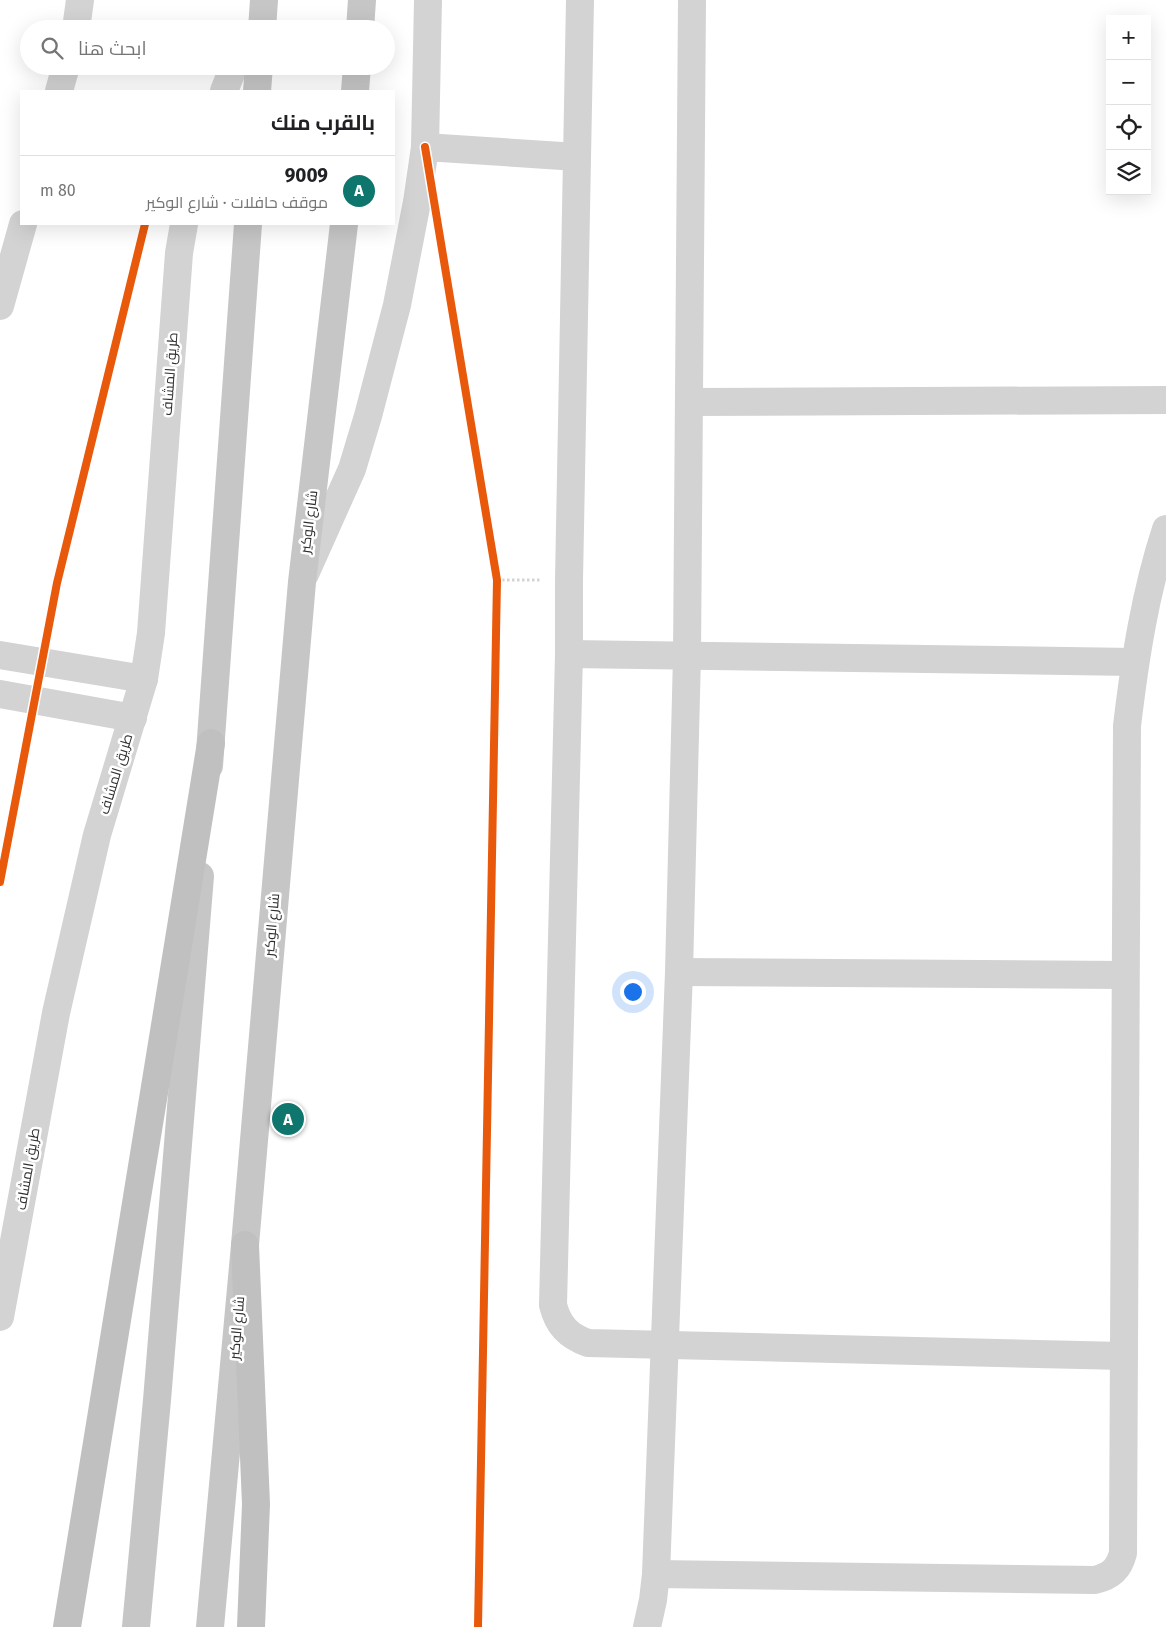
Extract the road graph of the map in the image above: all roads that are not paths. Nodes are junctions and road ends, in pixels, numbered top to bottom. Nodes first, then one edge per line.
1 (80, 0) edge
2 (263, 0) edge
3 (362, 0) edge
4 (428, 0) edge
5 (580, 0) edge
6 (692, 0) edge
7 (77, 20) edge
8 (254, 20) edge
9 (262, 20) edge
10 (361, 20) edge
11 (63, 75) edge
12 (230, 75) edge
13 (258, 75) edge
14 (356, 75) edge
15 (59, 90) edge
16 (224, 90) edge
17 (257, 90) edge
18 (355, 90) edge
19 (425, 147) junction
20 (577, 157) junction
21 (23, 225) edge
22 (184, 225) edge
23 (248, 225) edge
24 (344, 225) edge
25 (0, 306) edge
26 (1166, 400) edge
27 (690, 402) junction
28 (1166, 529) edge
29 (302, 582) junction
30 (569, 654) junction
31 (0, 655) edge
32 (687, 656) junction
33 (1134, 662) junction
34 (144, 678) junction
35 (0, 694) edge
36 (134, 718) junction
37 (211, 743) junction
38 (680, 972) junction
39 (1125, 975) junction
40 (244, 1245) junction
41 (0, 1317) edge
42 (665, 1345) junction
43 (1124, 1356) junction
44 (656, 1574) junction
45 (67, 1627) edge
46 (136, 1627) edge
47 (210, 1627) edge
48 (251, 1627) edge
49 (647, 1627) edge

1 - 7 street
2 - 8 street
2 - 9 main road
3 - 10 main road
4 - 19 street
5 - 20 street
6 - 27 street
11 - 15 street
12 - 16 street
13 - 17 main road
14 - 18 main road
19 - 20 street
19 - 29 street
20 - 30 street
21 - 25 street
22 - 34 street, طريق المشاف
23 - 37 main road
24 - 29 main road, شارع الوكير
26 - 27 street
27 - 32 street
28 - 33 street
29 - 40 main road, شارع الوكير
30 - 32 street
30 - 42 street
31 - 34 street
32 - 33 street
32 - 38 street
33 - 39 street
34 - 36 street, طريق المشاف
35 - 36 street
36 - 41 street, طريق المشاف
37 - 45 highway
37 - 46 main road
38 - 39 street
38 - 42 street
39 - 43 street
40 - 47 main road, شارع الوكير
40 - 48 highway
42 - 43 street
42 - 44 street
43 - 44 street
44 - 49 street

